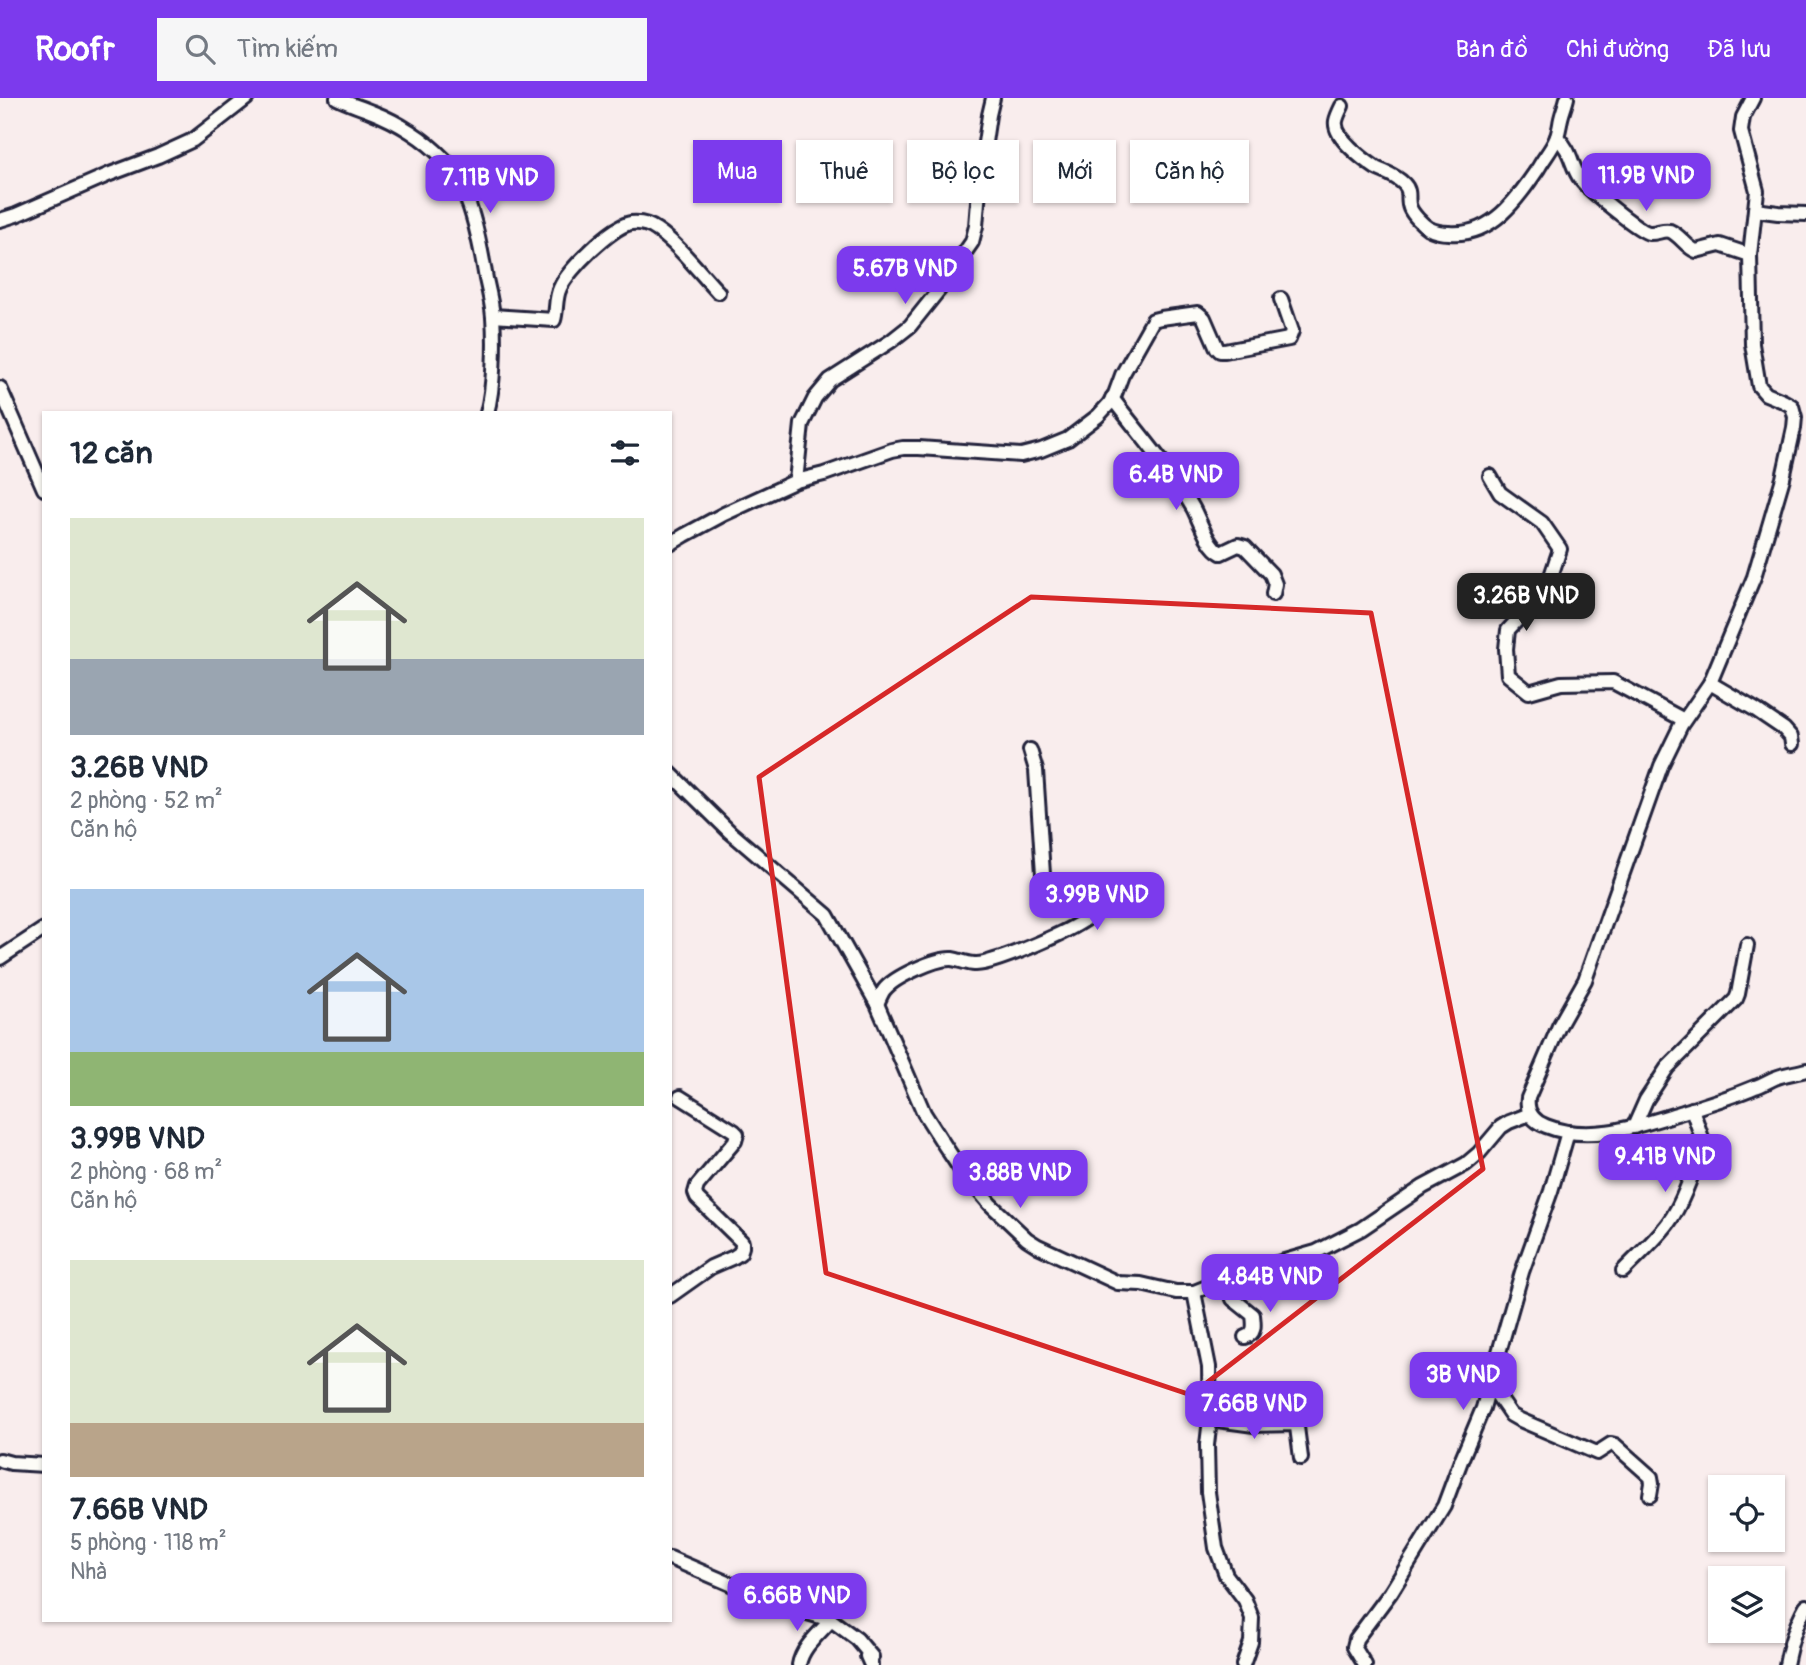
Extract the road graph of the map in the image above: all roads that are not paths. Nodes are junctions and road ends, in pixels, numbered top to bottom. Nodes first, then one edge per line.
1 (247, 98) edge
2 (337, 98) edge
3 (993, 98) edge
4 (1567, 98) edge
5 (1753, 98) edge
6 (1342, 106) dead end
7 (1557, 137) junction
8 (1755, 210) junction
9 (1806, 214) edge
10 (0, 220) edge
11 (1750, 255) junction
12 (718, 292) dead end
13 (1281, 299) dead end
14 (493, 316) junction
15 (0, 388) edge
16 (1112, 398) junction
17 (486, 411) edge
18 (1490, 476) dead end
19 (796, 481) junction
20 (42, 484) edge
21 (672, 543) edge
22 (1273, 594) dead end
23 (1710, 683) junction
24 (1684, 720) junction
25 (1792, 744) dead end
26 (1030, 750) dead end
27 (672, 776) edge
28 (42, 930) edge
29 (1747, 945) dead end
30 (0, 958) edge
31 (877, 1004) junction
32 (1806, 1070) edge
33 (680, 1097) dead end
34 (1692, 1109) junction
35 (1530, 1114) junction
36 (1634, 1128) junction
37 (1568, 1132) junction
38 (1623, 1271) dead end
39 (1226, 1279) junction
40 (1194, 1292) junction
41 (672, 1295) edge
42 (1245, 1337) dead end
43 (1491, 1386) junction
44 (1210, 1419) junction
45 (1301, 1458) dead end
46 (0, 1460) edge
47 (42, 1465) edge
48 (1650, 1495) dead end
49 (672, 1560) edge
50 (1806, 1606) edge
51 (831, 1620) junction
52 (799, 1665) edge
53 (871, 1665) edge
54 (1243, 1665) edge
55 (1365, 1665) edge
56 (1786, 1665) edge

1 - 10 street
2 - 14 street
3 - 19 street
4 - 7 street
5 - 8 street
6 - 7 street
7 - 11 street
8 - 9 street
8 - 11 street
11 - 23 street
12 - 14 street
13 - 16 street
14 - 17 street
15 - 20 street
16 - 19 street
16 - 22 street
18 - 24 street
19 - 21 street
23 - 24 street
23 - 25 street
24 - 35 street
26 - 31 street
27 - 31 street
28 - 30 street
29 - 36 street
31 - 40 street
32 - 34 street
33 - 41 street
34 - 36 street
34 - 38 street
35 - 37 street
35 - 39 street
36 - 37 street
37 - 43 street
39 - 40 street
39 - 42 street
40 - 44 street
43 - 48 street
43 - 55 street
44 - 45 street
44 - 54 street
46 - 47 street
49 - 51 street
50 - 56 street
51 - 52 street
51 - 53 street

